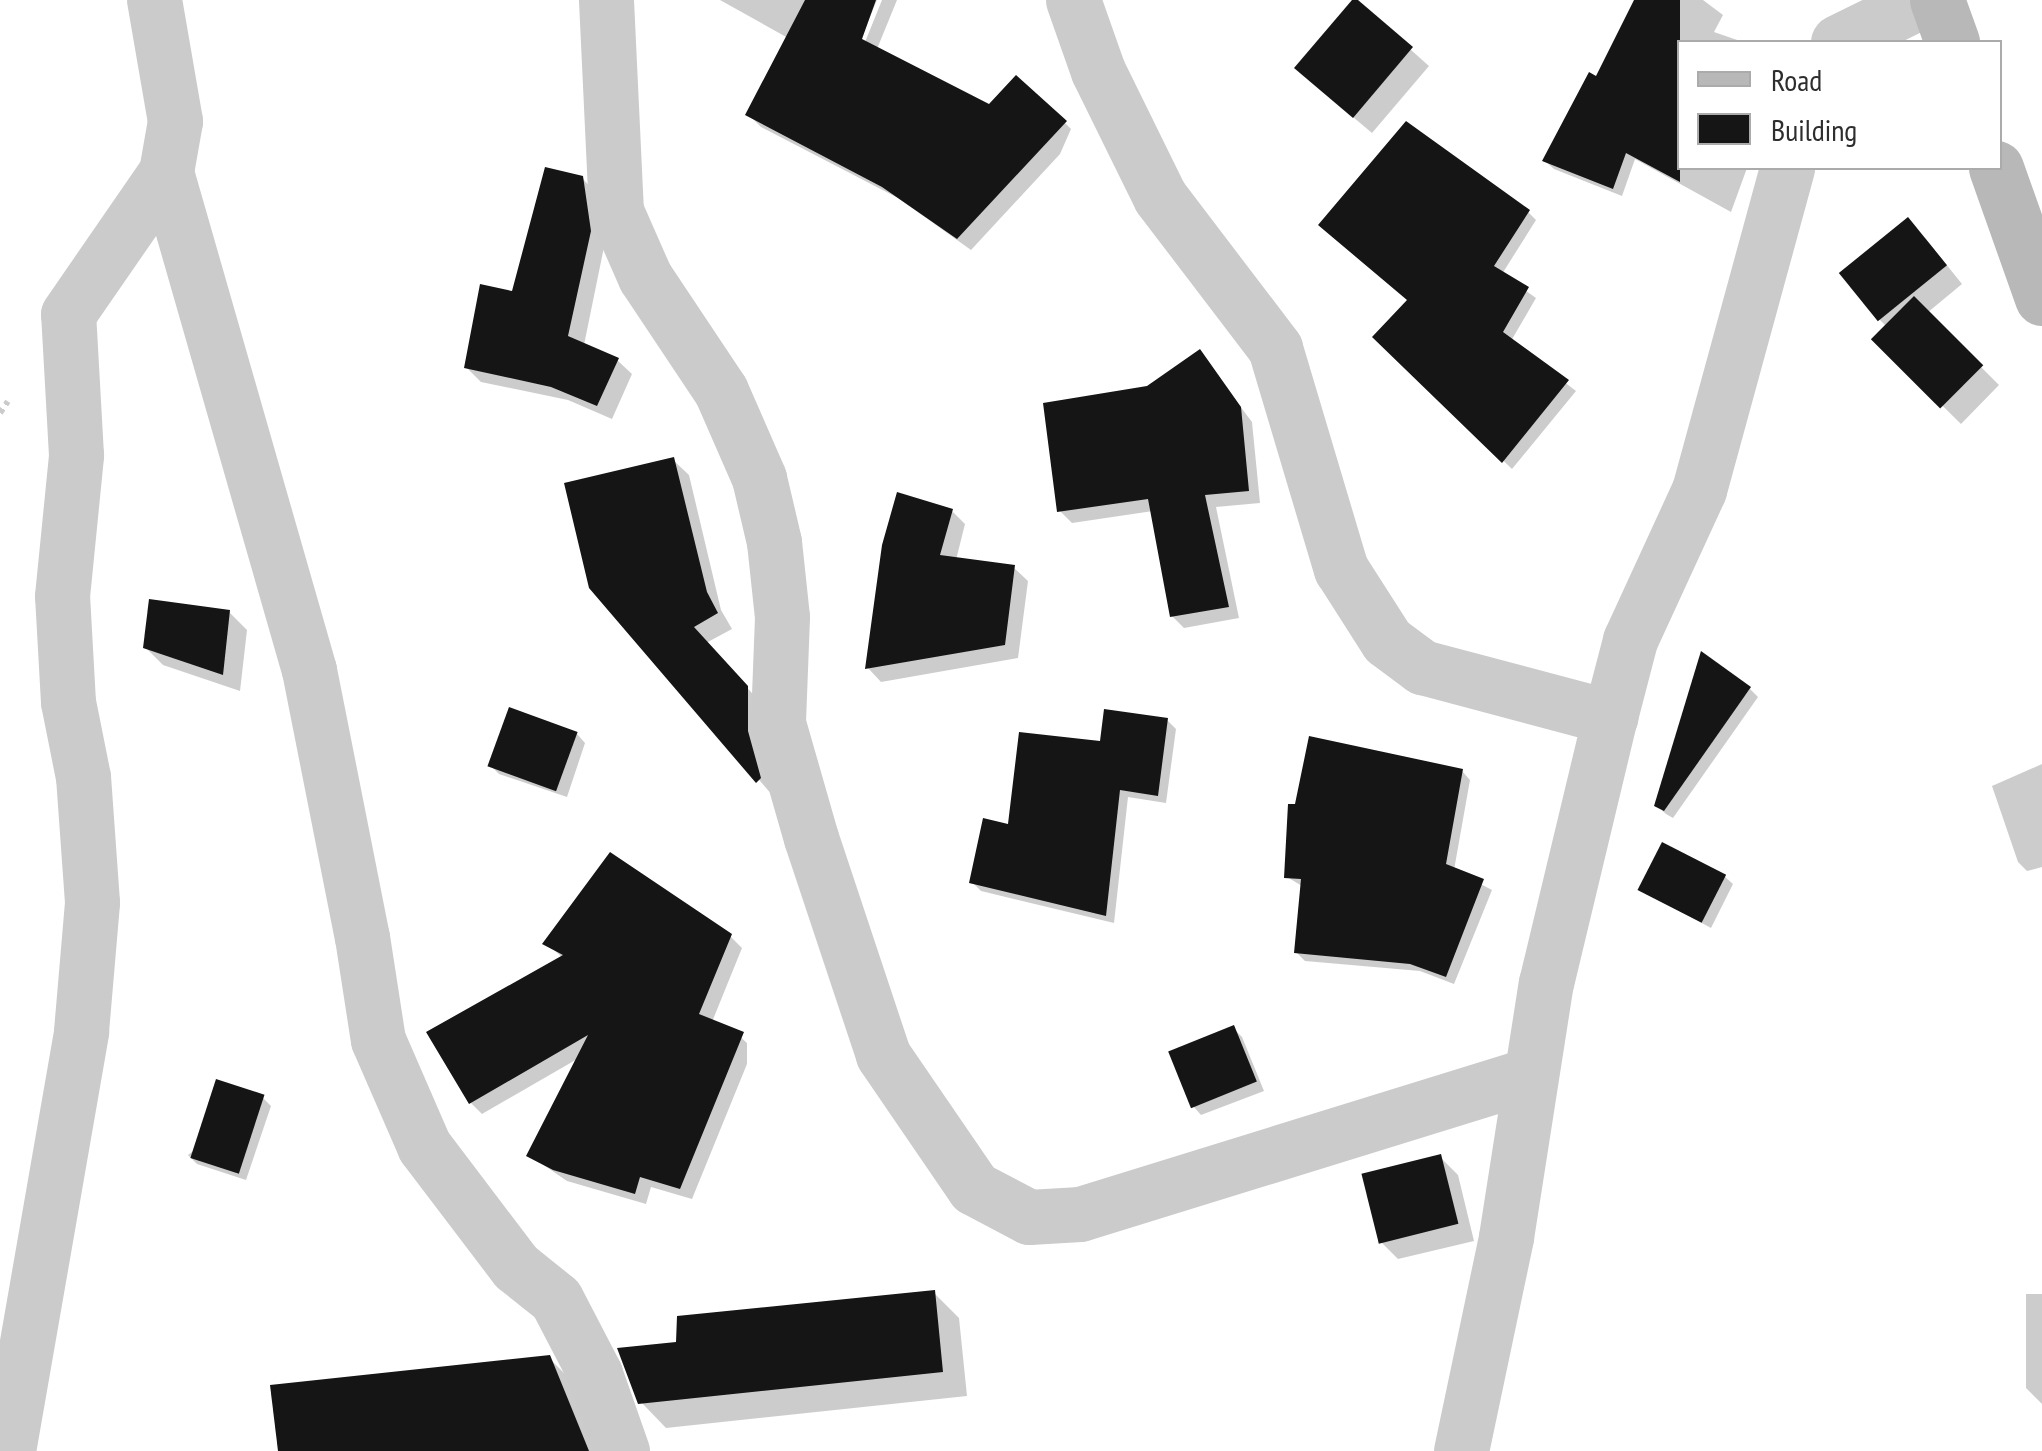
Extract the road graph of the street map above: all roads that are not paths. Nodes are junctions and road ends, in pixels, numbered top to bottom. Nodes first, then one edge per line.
1 (154, 0) edge
2 (606, 0) edge
3 (1073, 0) edge
4 (1923, 0) edge
5 (1937, 0) edge
6 (1842, 40) edge
7 (1951, 40) edge
8 (1786, 170) edge
9 (1997, 170) edge
10 (166, 172) junction
11 (2042, 298) edge
12 (1610, 717) junction
13 (1530, 1075) junction
14 (8, 1451) edge
15 (622, 1451) edge
16 (1461, 1451) edge

1 - 10 street
2 - 13 street
3 - 12 street
4 - 6 street
5 - 7 street
8 - 12 street
9 - 11 street
10 - 14 street
10 - 15 street
12 - 13 street
13 - 16 street

